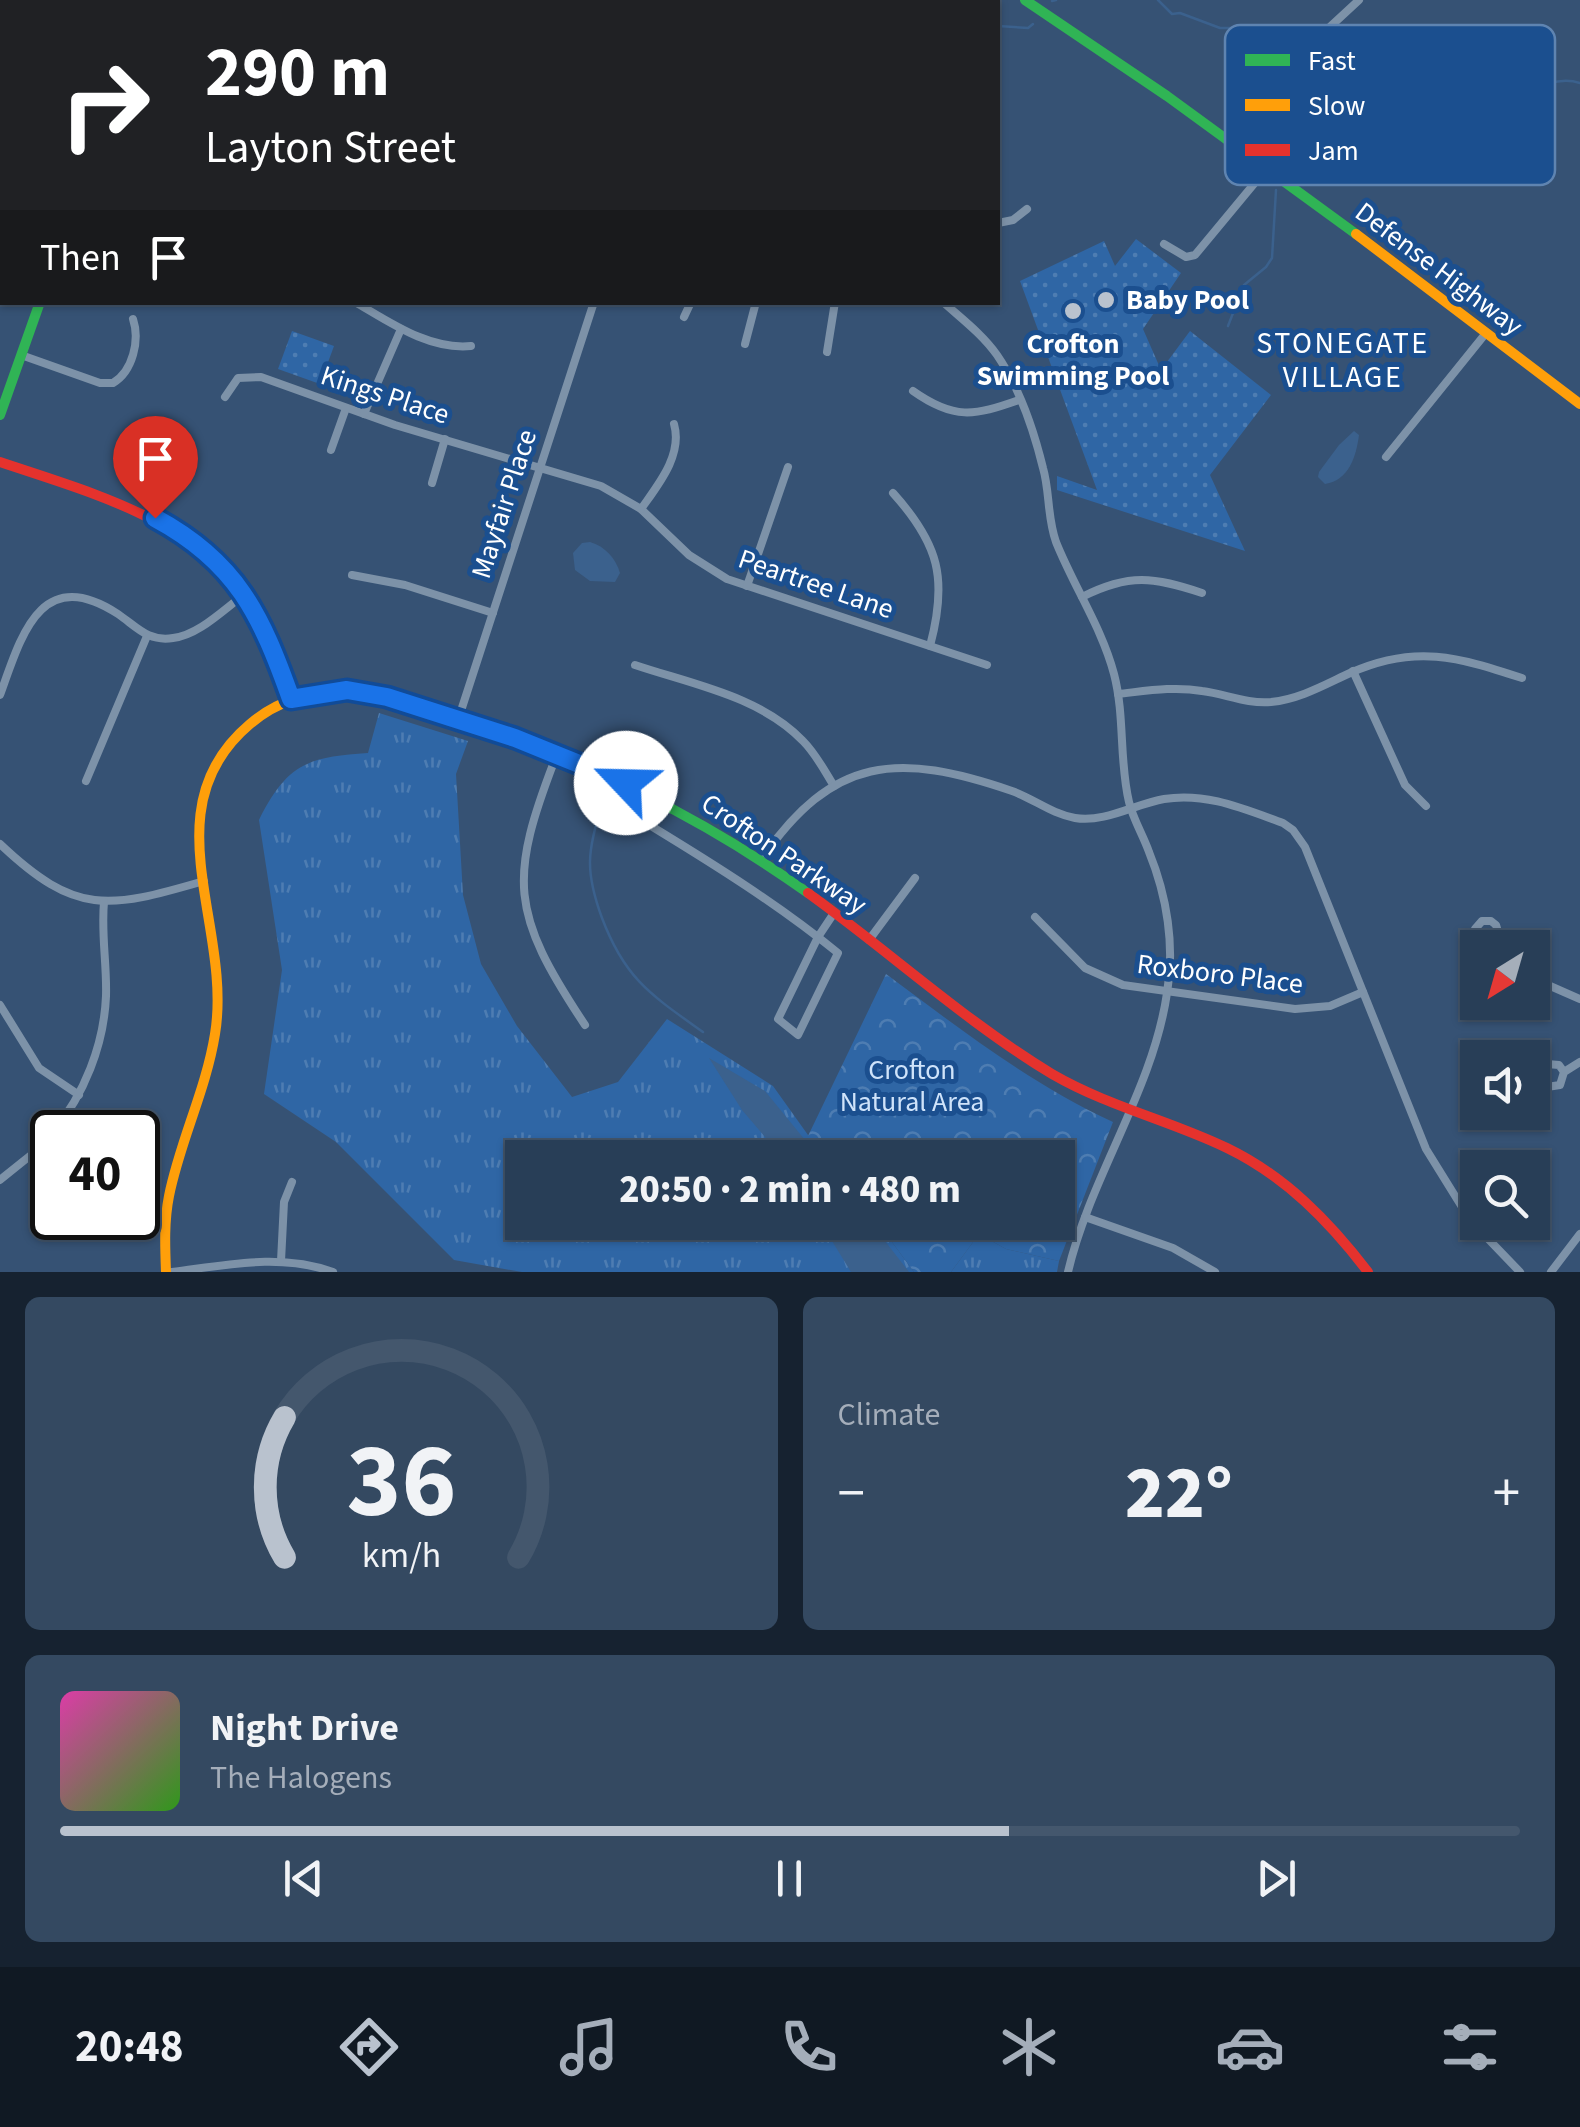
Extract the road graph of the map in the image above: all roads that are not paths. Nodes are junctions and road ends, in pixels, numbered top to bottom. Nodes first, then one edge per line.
1 (1025, 0) edge
2 (1359, 0) edge
3 (1333, 25) edge
4 (1225, 135) edge
5 (1253, 185) edge
6 (1292, 185) edge
7 (1028, 210) dead end
8 (1000, 223) edge
9 (1164, 244) dead end
10 (39, 305) edge
11 (360, 305) edge
12 (593, 305) edge
13 (690, 305) edge
14 (755, 305) edge
15 (834, 305) edge
16 (947, 305) edge
17 (684, 316) dead end
18 (133, 319) dead end
19 (401, 329) junction
20 (1486, 333) junction
21 (745, 344) dead end
22 (471, 346) dead end
23 (827, 352) dead end
24 (21, 355) junction
25 (913, 391) dead end
26 (226, 397) dead end
27 (1019, 400) junction
28 (1580, 404) edge
29 (346, 408) junction
30 (0, 414) edge
31 (364, 414) junction
32 (674, 424) dead end
33 (445, 438) junction
34 (331, 450) dead end
35 (1386, 456) dead end
36 (0, 462) edge
37 (540, 466) junction
38 (788, 466) dead end
39 (432, 483) dead end
40 (893, 493) dead end
41 (641, 509) junction
42 (352, 575) dead end
43 (747, 586) junction
44 (1202, 593) dead end
45 (246, 594) junction
46 (1082, 597) junction
47 (492, 612) junction
48 (147, 636) junction
49 (930, 646) junction
50 (987, 664) dead end
51 (634, 665) dead end
52 (1353, 671) junction
53 (1522, 678) dead end
54 (0, 694) edge
55 (1118, 694) junction
56 (291, 699) junction
57 (458, 720) junction
58 (556, 754) junction
59 (86, 780) dead end
60 (834, 786) junction
61 (663, 802) junction
62 (1426, 806) dead end
63 (1130, 808) junction
64 (0, 844) edge
65 (761, 860) junction
66 (916, 878) dead end
67 (204, 882) junction
68 (104, 902) junction
69 (834, 914) junction
70 (1035, 916) dead end
71 (818, 936) junction
72 (869, 940) junction
73 (1550, 986) edge
74 (1168, 991) junction
75 (1363, 992) junction
76 (1580, 999) edge
77 (0, 1005) edge
78 (585, 1025) dead end
79 (1580, 1062) edge
80 (1564, 1072) dead end
81 (78, 1094) junction
82 (68, 1110) edge
83 (1128, 1111) junction
84 (30, 1157) edge
85 (0, 1180) edge
86 (292, 1182) dead end
87 (1085, 1217) junction
88 (1580, 1234) edge
89 (281, 1260) junction
90 (169, 1272) edge
91 (333, 1272) edge
92 (1068, 1272) edge
93 (1215, 1272) edge
94 (1368, 1272) edge
95 (1520, 1272) edge
96 (1551, 1272) edge

1 - 4 street, Defense Highway
2 - 3 street
5 - 9 street
6 - 20 street, Defense Highway
7 - 8 street
10 - 24 street
11 - 19 street
12 - 37 street, Mayfair Place
13 - 17 street
14 - 21 street
15 - 23 street
16 - 27 street
18 - 24 street
19 - 22 street
19 - 31 street
20 - 28 street, Defense Highway
20 - 35 street
24 - 30 street
25 - 27 street
26 - 29 street, Kings Place
27 - 46 street
29 - 31 street, Kings Place
29 - 34 street
31 - 33 street, Kings Place
32 - 41 street
33 - 37 street, Kings Place
33 - 39 street
36 - 45 street
37 - 41 street, Peartree Lane
37 - 47 street, Mayfair Place
38 - 43 street
40 - 49 street
41 - 43 street, Peartree Lane
42 - 47 street
43 - 49 street, Peartree Lane
44 - 46 street
45 - 48 street
45 - 56 street
46 - 55 street
47 - 57 street, Mayfair Place
48 - 54 street
48 - 59 street
49 - 50 street, Peartree Lane
51 - 60 street
52 - 53 street
52 - 55 street
52 - 62 street
55 - 63 street
56 - 57 street, Crofton Parkway
56 - 67 street, Crofton Parkway
57 - 58 street, Crofton Parkway
58 - 61 street, Crofton Parkway
58 - 78 street
60 - 63 street
60 - 65 street
61 - 65 street, Crofton Parkway
61 - 71 street
63 - 74 street
63 - 75 street
64 - 68 street
65 - 69 street, Crofton Parkway
66 - 72 street
67 - 68 street
67 - 90 street, Crofton Parkway
68 - 81 street
69 - 71 street
69 - 72 street, Crofton Parkway
70 - 74 street, Roxboro Place
71 - 71 street
72 - 83 street, Crofton Parkway
73 - 76 street
74 - 75 street, Roxboro Place
74 - 83 street
75 - 95 street
77 - 81 street
79 - 80 street
81 - 82 street
83 - 87 street
83 - 94 street, Crofton Parkway
84 - 85 street
86 - 89 street
87 - 92 street
87 - 93 street
88 - 96 street
89 - 90 street
89 - 91 street

